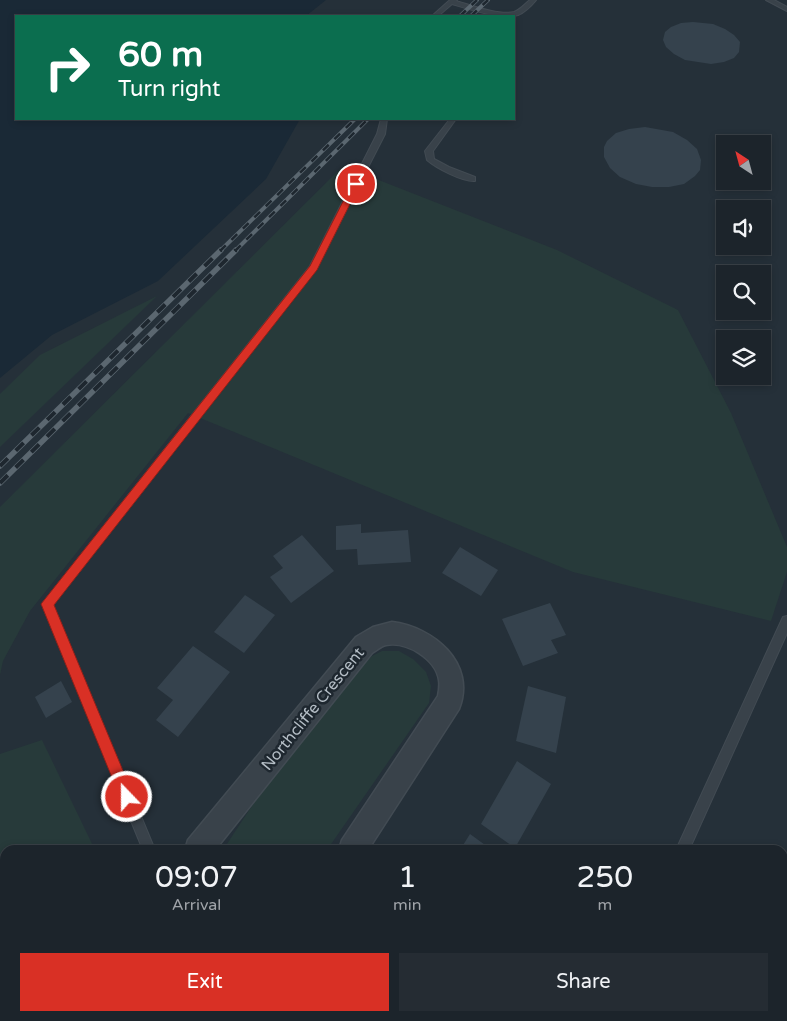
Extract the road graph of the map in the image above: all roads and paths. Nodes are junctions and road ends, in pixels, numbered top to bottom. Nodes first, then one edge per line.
1 (533, 0) edge
2 (769, 0) edge
3 (452, 1) edge
4 (787, 9) edge
5 (436, 15) edge
6 (508, 15) edge
7 (515, 15) edge
8 (384, 120) edge
9 (452, 120) edge
10 (472, 179) dead end
11 (787, 621) edge
12 (147, 845) edge
13 (202, 845) edge
14 (355, 845) edge
15 (684, 845) edge

1 - 7 lane
2 - 4 lane
3 - 5 lane
3 - 6 lane
8 - 12 lane
9 - 10 lane
11 - 15 lane
13 - 14 street, Northcliffe Crescent

